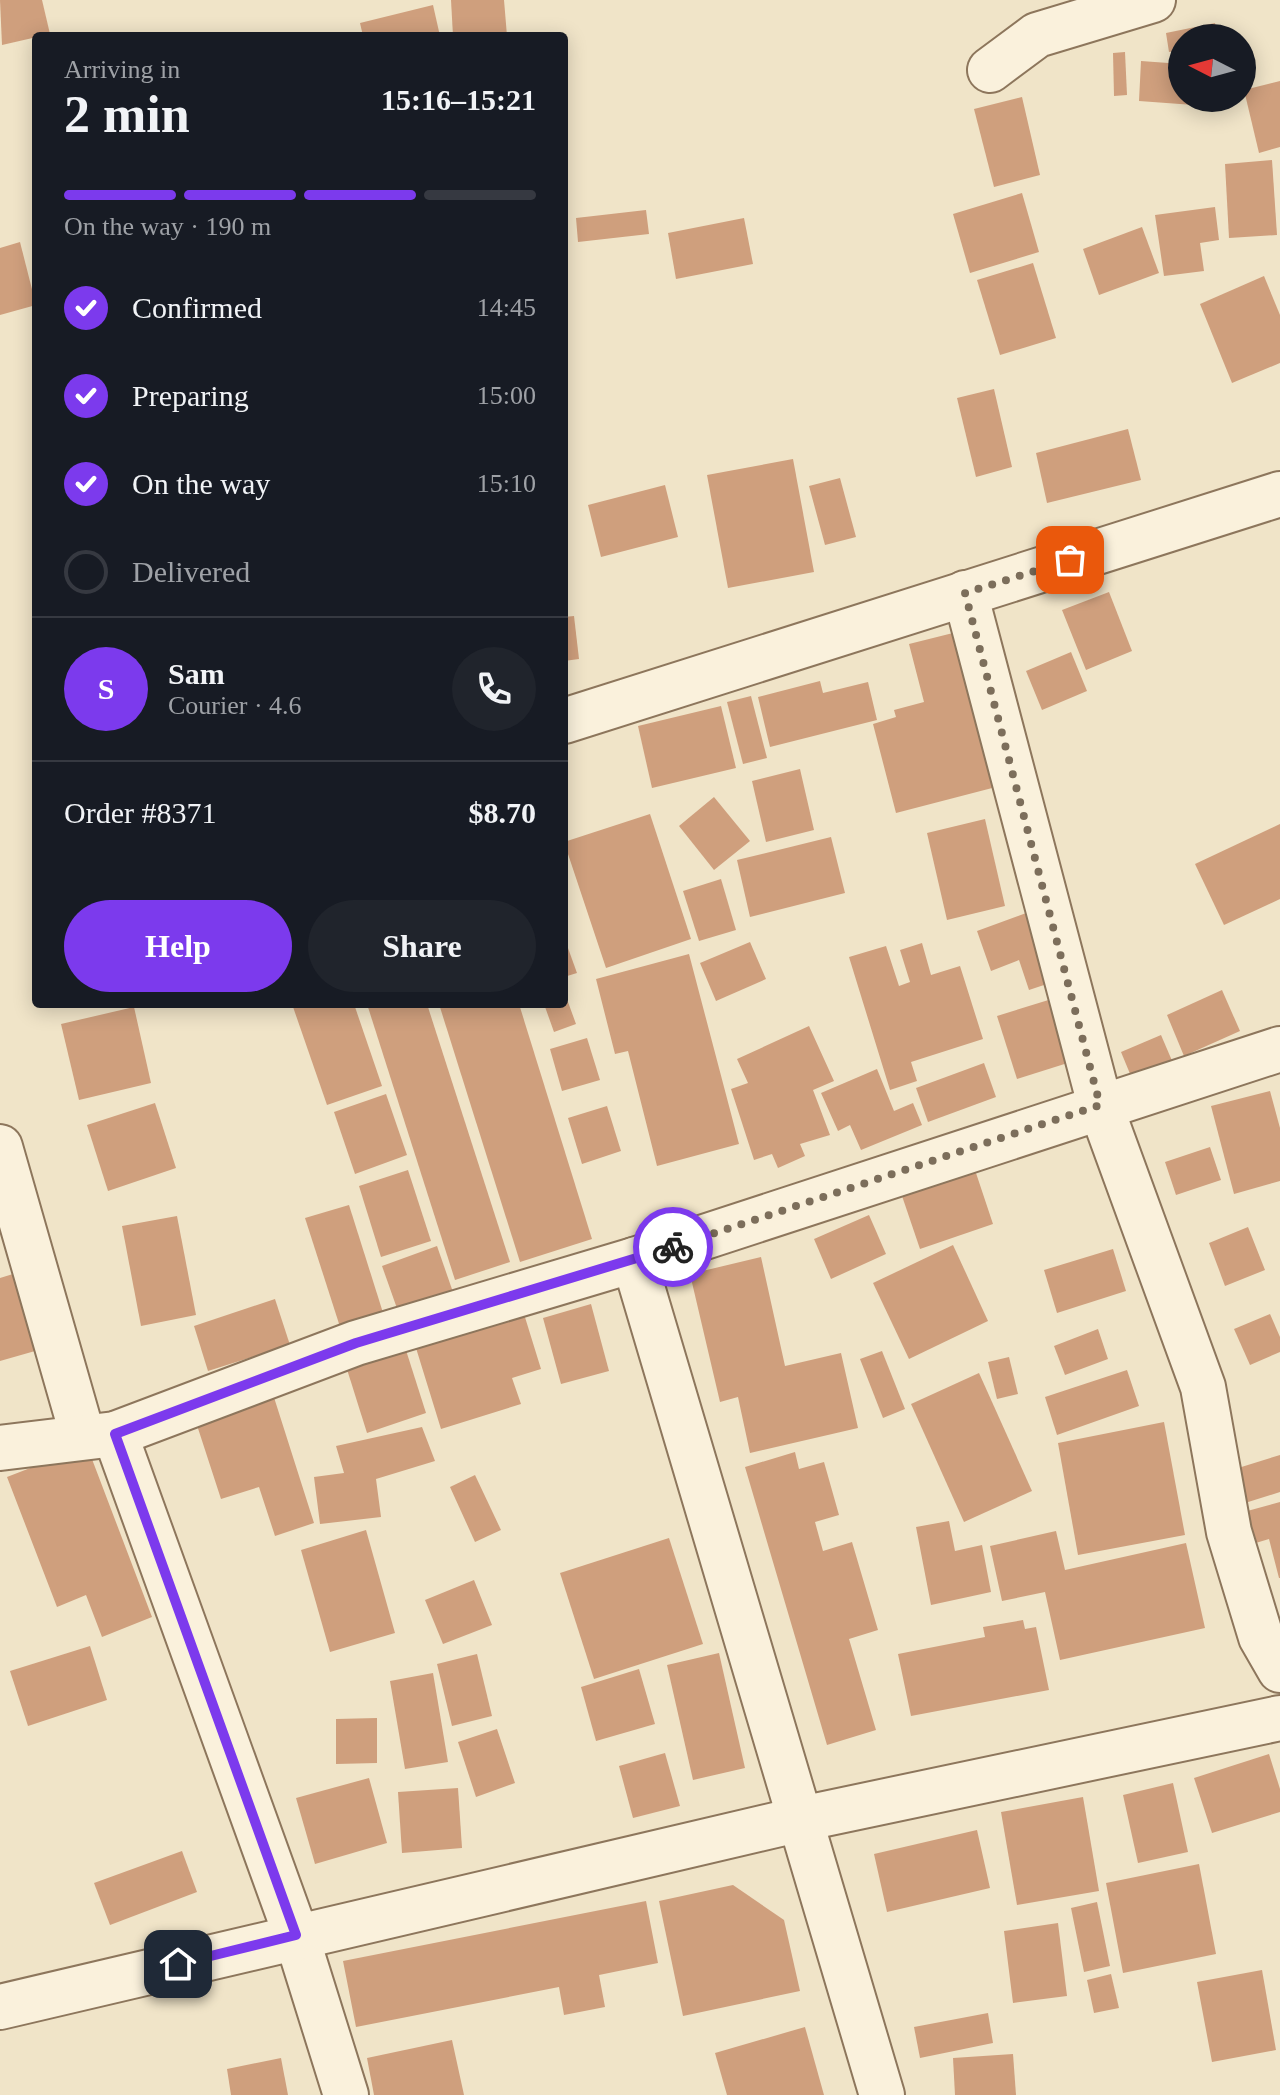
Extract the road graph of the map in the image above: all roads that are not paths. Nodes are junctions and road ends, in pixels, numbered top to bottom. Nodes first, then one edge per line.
1 (1153, 0) edge
2 (990, 70) dead end
3 (1280, 494) edge
4 (965, 593) junction
5 (568, 720) edge
6 (1280, 1049) edge
7 (1100, 1105) junction
8 (0, 1147) edge
9 (634, 1260) junction
10 (99, 1435) junction
11 (0, 1448) edge
12 (1280, 1670) edge
13 (1280, 1718) edge
14 (801, 1819) junction
15 (296, 1935) junction
16 (0, 2007) edge
17 (346, 2095) edge
18 (882, 2095) edge

1 - 2 street
3 - 4 street
4 - 5 street
4 - 7 street
6 - 7 street
7 - 9 street
7 - 12 street
8 - 10 street
9 - 10 street
9 - 14 street
10 - 11 street
10 - 15 street
13 - 14 street
14 - 15 street
14 - 18 street
15 - 16 street
15 - 17 street

